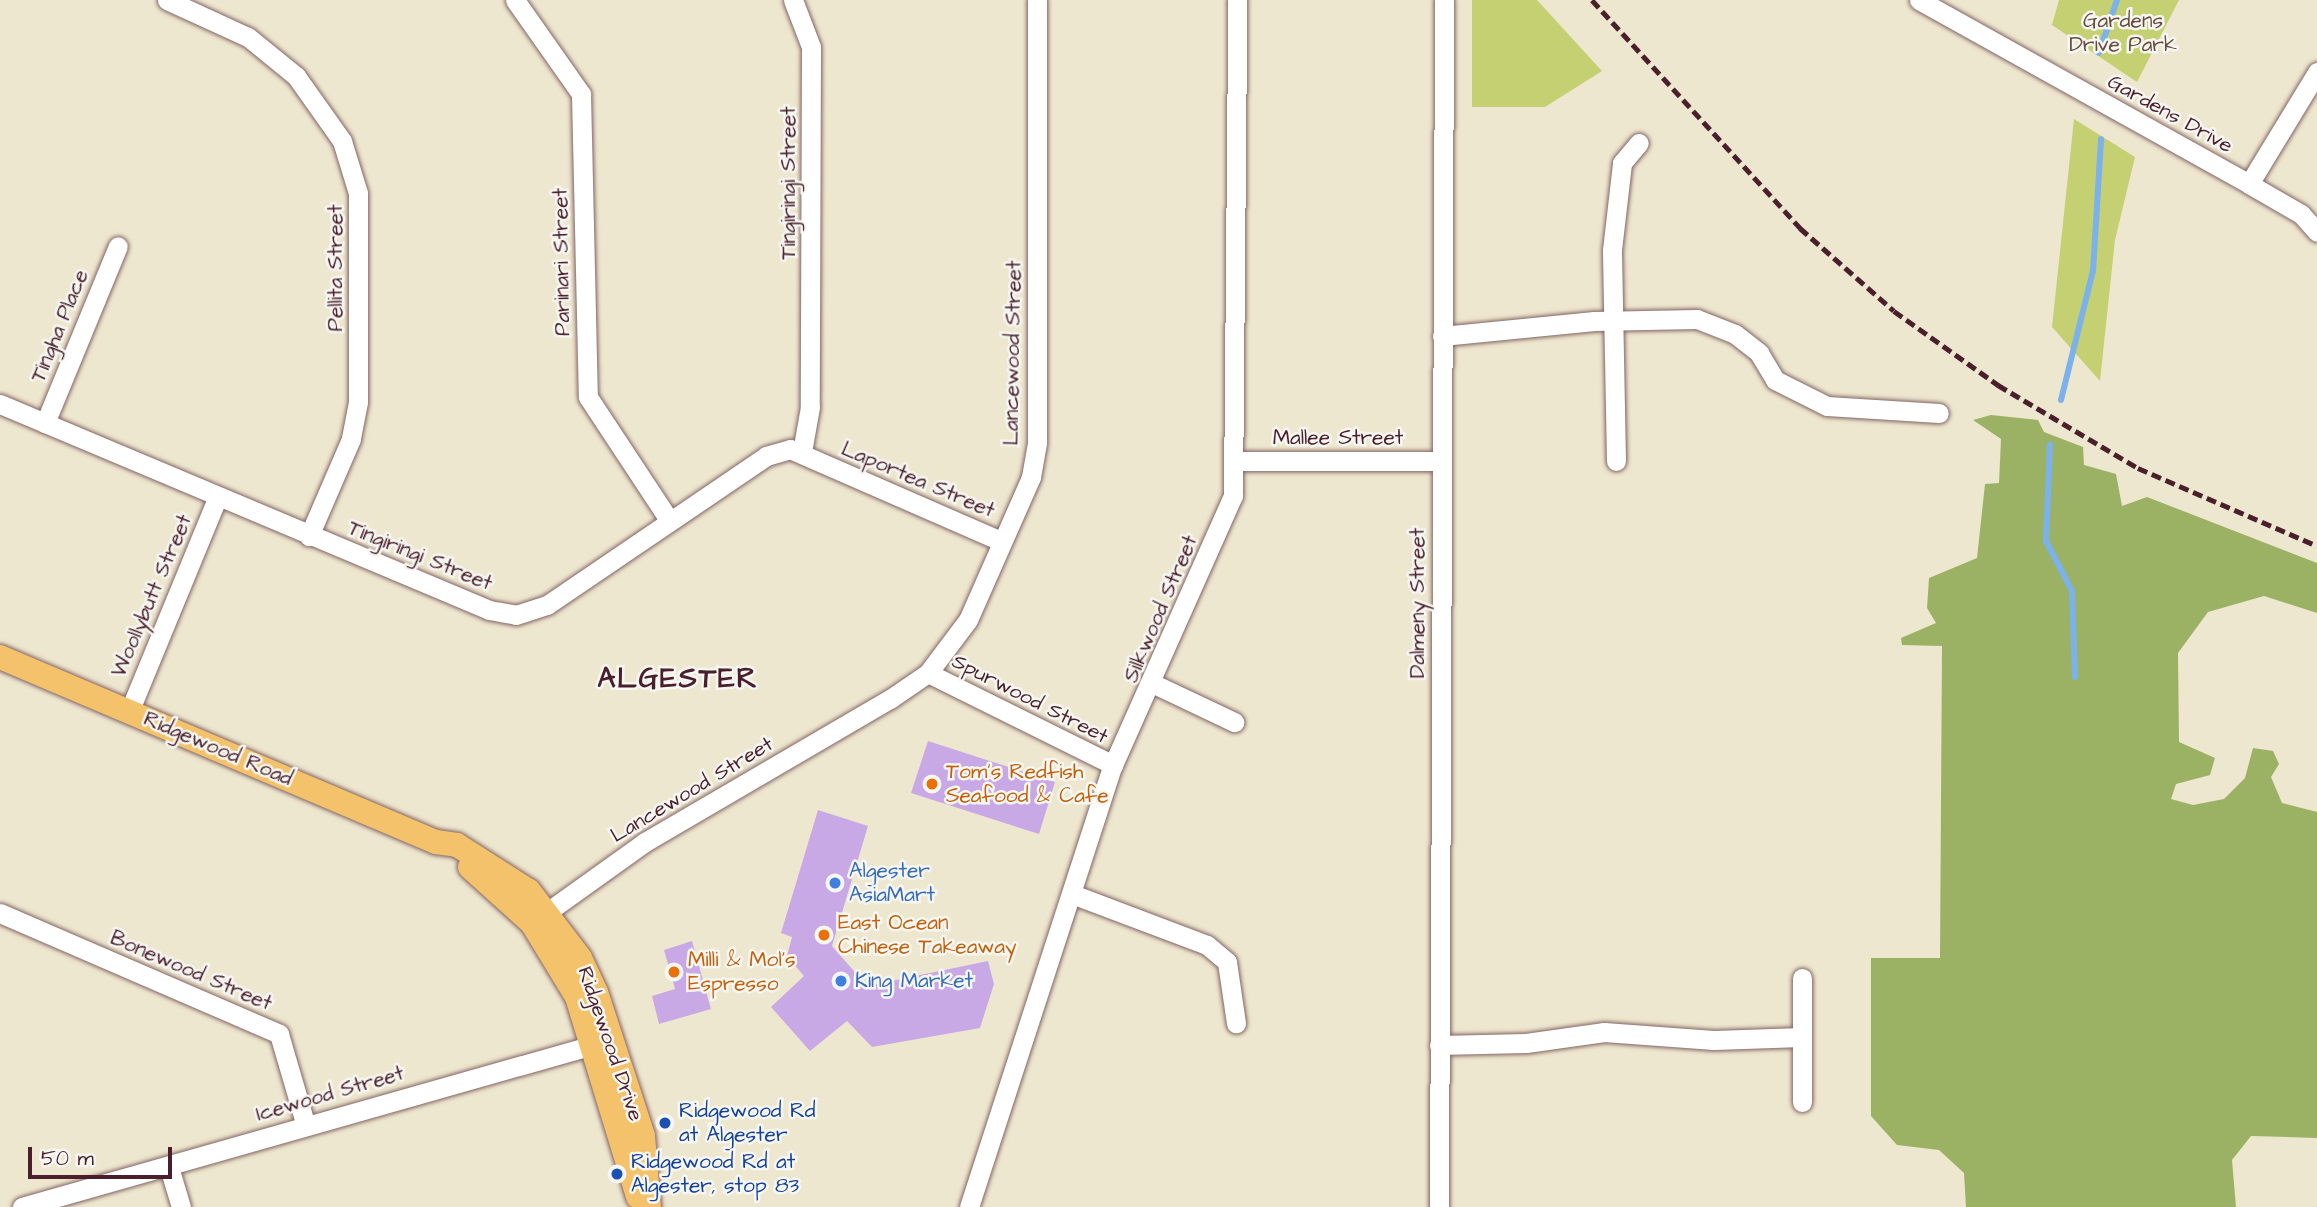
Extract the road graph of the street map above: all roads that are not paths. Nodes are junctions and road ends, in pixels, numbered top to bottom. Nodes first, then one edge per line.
1 (167, 0) edge
2 (515, 0) edge
3 (793, 0) edge
4 (1037, 0) edge
5 (1237, 0) edge
6 (1444, 0) edge
7 (1919, 0) edge
8 (2317, 72) edge
9 (1639, 143) dead end
10 (2249, 184) junction
11 (2317, 232) edge
12 (118, 246) dead end
13 (1610, 320) junction
14 (1442, 336) junction
15 (0, 404) edge
16 (1939, 414) dead end
17 (45, 423) junction
18 (809, 456) junction
19 (1235, 461) junction
20 (1441, 461) junction
21 (1616, 461) dead end
22 (218, 498) junction
23 (669, 520) junction
24 (309, 536) junction
25 (1002, 541) junction
26 (0, 657) edge
27 (928, 673) junction
28 (1154, 684) junction
29 (129, 712) junction
30 (1234, 722) dead end
31 (1113, 765) junction
32 (436, 842) joint
33 (1072, 894) junction
34 (0, 913) edge
35 (539, 917) junction
36 (1802, 978) dead end
37 (1236, 1023) dead end
38 (1802, 1037) junction
39 (603, 1042) junction
40 (1439, 1045) junction
41 (1802, 1102) dead end
42 (306, 1123) junction
43 (169, 1167) junction
44 (22, 1207) edge
45 (181, 1207) edge
46 (641, 1207) edge
47 (649, 1207) edge
48 (969, 1207) edge
49 (1438, 1207) edge

1 - 24 street, Pellita Street
2 - 23 street, Parinari Street
3 - 18 street, Tingiringi Street
4 - 25 street, Lancewood Street
5 - 19 street, Silkwood Street
6 - 14 street, Dalmeny Street
7 - 10 street, Gardens Drive
8 - 10 street
9 - 13 street
10 - 11 street, Gardens Drive
12 - 17 street, Tingha Place
13 - 14 street
13 - 16 street
13 - 21 street
14 - 20 street, Dalmeny Street
15 - 17 street, Tingiringi Street
17 - 22 street, Tingiringi Street
18 - 23 street, Tingiringi Street
18 - 25 street, Laportea Street
19 - 20 street, Mallee Street
19 - 28 street, Silkwood Street
20 - 40 street, Dalmeny Street
22 - 24 street, Tingiringi Street
22 - 29 street, Woollybutt Street
23 - 24 street, Tingiringi Street
25 - 27 street, Lancewood Street
26 - 29 main road, Ridgewood Road
27 - 31 street, Spurwood Street
27 - 35 street, Lancewood Street
28 - 30 street
28 - 31 street, Silkwood Street
29 - 32 main road, Ridgewood Road
31 - 33 street, Silkwood Street
32 - 35 main road, Ridgewood Drive
33 - 37 street
33 - 48 street, Silkwood Street
34 - 42 street, Bonewood Street
35 - 39 main road, Ridgewood Drive
36 - 38 street
38 - 40 street
38 - 41 street
39 - 42 street, Icewood Street
39 - 46 main road, Ridgewood Drive
39 - 47 main road, Ridgewood Drive
40 - 49 street, Dalmeny Street
42 - 43 street, Icewood Street
43 - 44 street, Icewood Street
43 - 45 street

